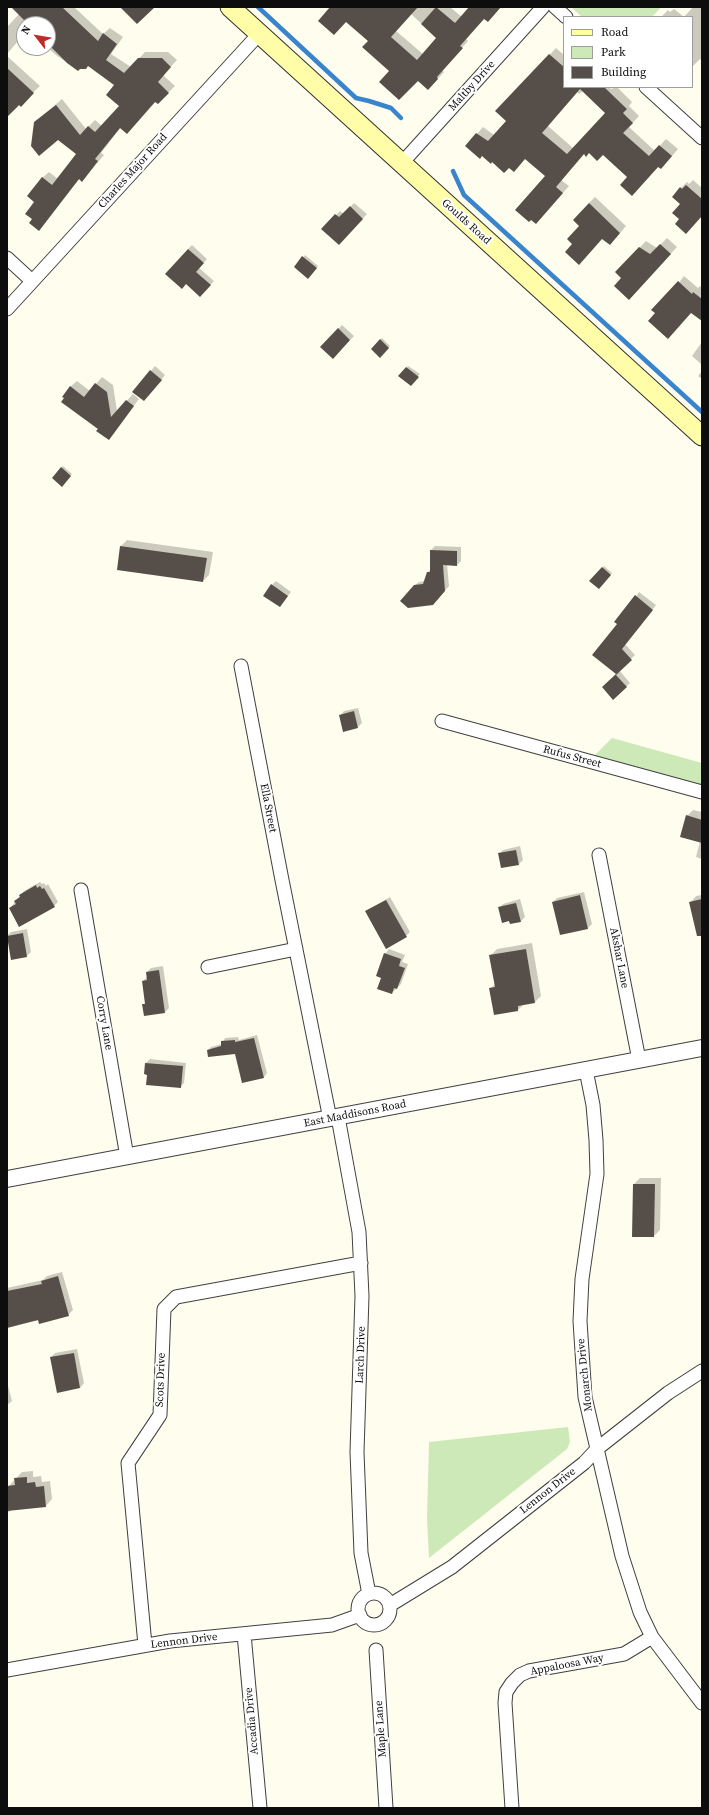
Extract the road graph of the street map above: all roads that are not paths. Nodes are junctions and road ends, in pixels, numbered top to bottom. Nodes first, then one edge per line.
1 (230, 7) edge
2 (543, 7) edge
3 (555, 7) edge
4 (565, 16) edge
5 (259, 34) junction
6 (647, 88) edge
7 (702, 138) edge
8 (401, 164) junction
9 (7, 258) edge
10 (32, 281) junction
11 (7, 309) edge
12 (702, 436) edge
13 (241, 666) dead end
14 (442, 721) dead end
15 (702, 792) edge
16 (599, 855) dead end
17 (81, 890) dead end
18 (296, 949) junction
19 (208, 967) dead end
20 (702, 1048) edge
21 (639, 1060) junction
22 (586, 1070) junction
23 (334, 1118) junction
24 (127, 1157) junction
25 (7, 1179) edge
26 (360, 1263) junction
27 (702, 1371) edge
28 (598, 1448) junction
29 (369, 1594) junction
30 (390, 1605) junction
31 (360, 1615) junction
32 (244, 1634) junction
33 (652, 1637) junction
34 (145, 1645) junction
35 (376, 1650) dead end
36 (7, 1670) edge
37 (702, 1703) edge
38 (260, 1808) edge
39 (386, 1808) edge
40 (512, 1808) edge

1 - 5 main road, Goulds Road
2 - 8 street, Maltby Drive
3 - 4 street
5 - 8 main road, Goulds Road
5 - 10 street, Charles Major Road
6 - 7 street
8 - 12 main road, Goulds Road
9 - 10 street
10 - 11 street, Charles Major Road
13 - 18 street, Ella Street
14 - 15 street, Rufus Street
16 - 21 street, Akshar Lane
17 - 24 street, Corry Lane
18 - 19 street
18 - 23 street, Ella Street
20 - 21 street, East Maddisons Road
21 - 22 street, East Maddisons Road
22 - 23 street, East Maddisons Road
22 - 28 street, Monarch Drive
23 - 24 street, East Maddisons Road
23 - 26 street, Larch Drive
24 - 25 street, East Maddisons Road
26 - 29 street, Larch Drive
26 - 34 street, Scots Drive
27 - 28 street, Lennon Drive
28 - 30 street, Lennon Drive
28 - 33 street, Monarch Drive
29 - 30 street
29 - 31 street
30 - 31 street, Lennon Drive
31 - 32 street, Lennon Drive
32 - 34 street, Lennon Drive
32 - 38 street, Accadia Drive
33 - 37 street, Monarch Drive
33 - 40 street, Appaloosa Way
34 - 36 street, Lennon Drive
35 - 39 street, Maple Lane

